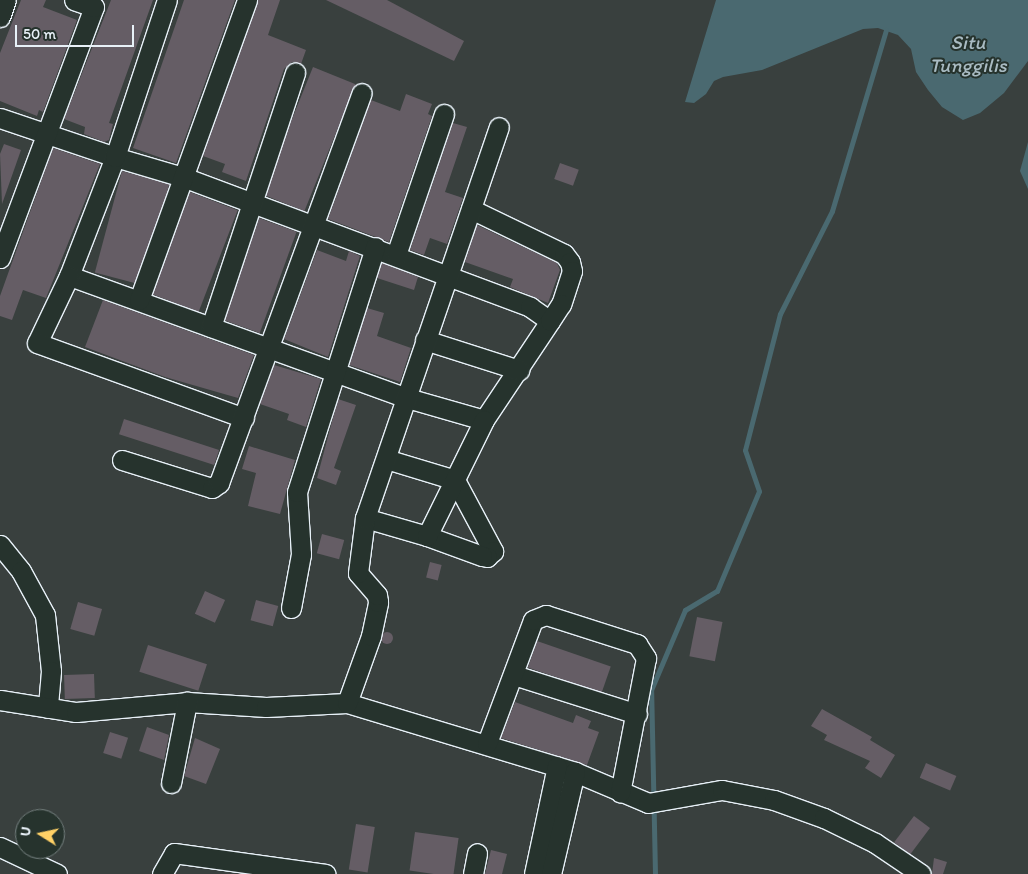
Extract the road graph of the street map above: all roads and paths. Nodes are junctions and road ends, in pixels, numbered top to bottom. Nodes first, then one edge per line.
1 (6, 0) edge
2 (74, 0) edge
3 (167, 0) edge
4 (248, 0) edge
5 (96, 3) edge
6 (0, 17) edge
7 (296, 73) dead end
8 (362, 92) dead end
9 (444, 114) dead end
10 (0, 118) edge
11 (499, 127) dead end
12 (46, 134) junction
13 (115, 157) junction
14 (183, 177) junction
15 (251, 202) junction
16 (471, 209) junction
17 (314, 225) junction
18 (376, 247) junction
19 (396, 255) junction
20 (0, 258) edge
21 (449, 274) junction
22 (69, 276) junction
23 (139, 300) junction
24 (550, 321) junction
25 (211, 327) junction
26 (425, 340) junction
27 (269, 348) junction
28 (519, 370) junction
29 (337, 372) junction
30 (404, 397) junction
31 (244, 418) junction
32 (484, 420) junction
33 (386, 459) junction
34 (122, 460) dead end
35 (455, 480) junction
36 (364, 518) junction
37 (427, 536) junction
38 (0, 545) edge
39 (291, 608) dead end
40 (514, 675) junction
41 (0, 700) edge
42 (187, 702) junction
43 (347, 703) junction
44 (48, 708) junction
45 (637, 714) junction
46 (487, 743) junction
47 (557, 766) junction
48 (576, 772) junction
49 (171, 783) dead end
50 (620, 793) junction
51 (0, 847) edge
52 (476, 853) dead end
53 (57, 874) edge
54 (162, 874) edge
55 (326, 874) edge
56 (473, 874) edge
57 (534, 874) edge
58 (551, 874) edge
59 (921, 874) edge

1 - 6 street
2 - 5 street
3 - 13 street
4 - 14 street
5 - 12 street
7 - 15 street
8 - 17 street
9 - 19 street
10 - 12 street
11 - 16 street
12 - 13 street
12 - 20 street
13 - 14 street
13 - 22 street
14 - 15 street
14 - 23 street
15 - 17 street
15 - 25 street
16 - 21 street
16 - 24 street
17 - 18 street
17 - 27 street
18 - 19 street
18 - 29 street
19 - 21 street
21 - 24 street
21 - 26 street
22 - 23 street
22 - 31 street
23 - 25 street
24 - 28 street
25 - 27 street
26 - 28 street
26 - 30 street
27 - 29 street
27 - 31 street
28 - 32 street
29 - 30 street
29 - 39 street
30 - 32 street
30 - 33 street
31 - 34 street
32 - 35 street
33 - 35 street
33 - 36 street
35 - 37 street
35 - 37 street
36 - 37 street
36 - 43 street
38 - 44 street
40 - 45 street
40 - 45 street
40 - 46 street
41 - 44 street
42 - 43 street
42 - 44 street
42 - 49 street
43 - 46 street
45 - 50 street
46 - 47 street
47 - 48 street
47 - 57 street
48 - 50 street
48 - 58 street
50 - 59 street
51 - 53 street
52 - 56 street
54 - 55 street

